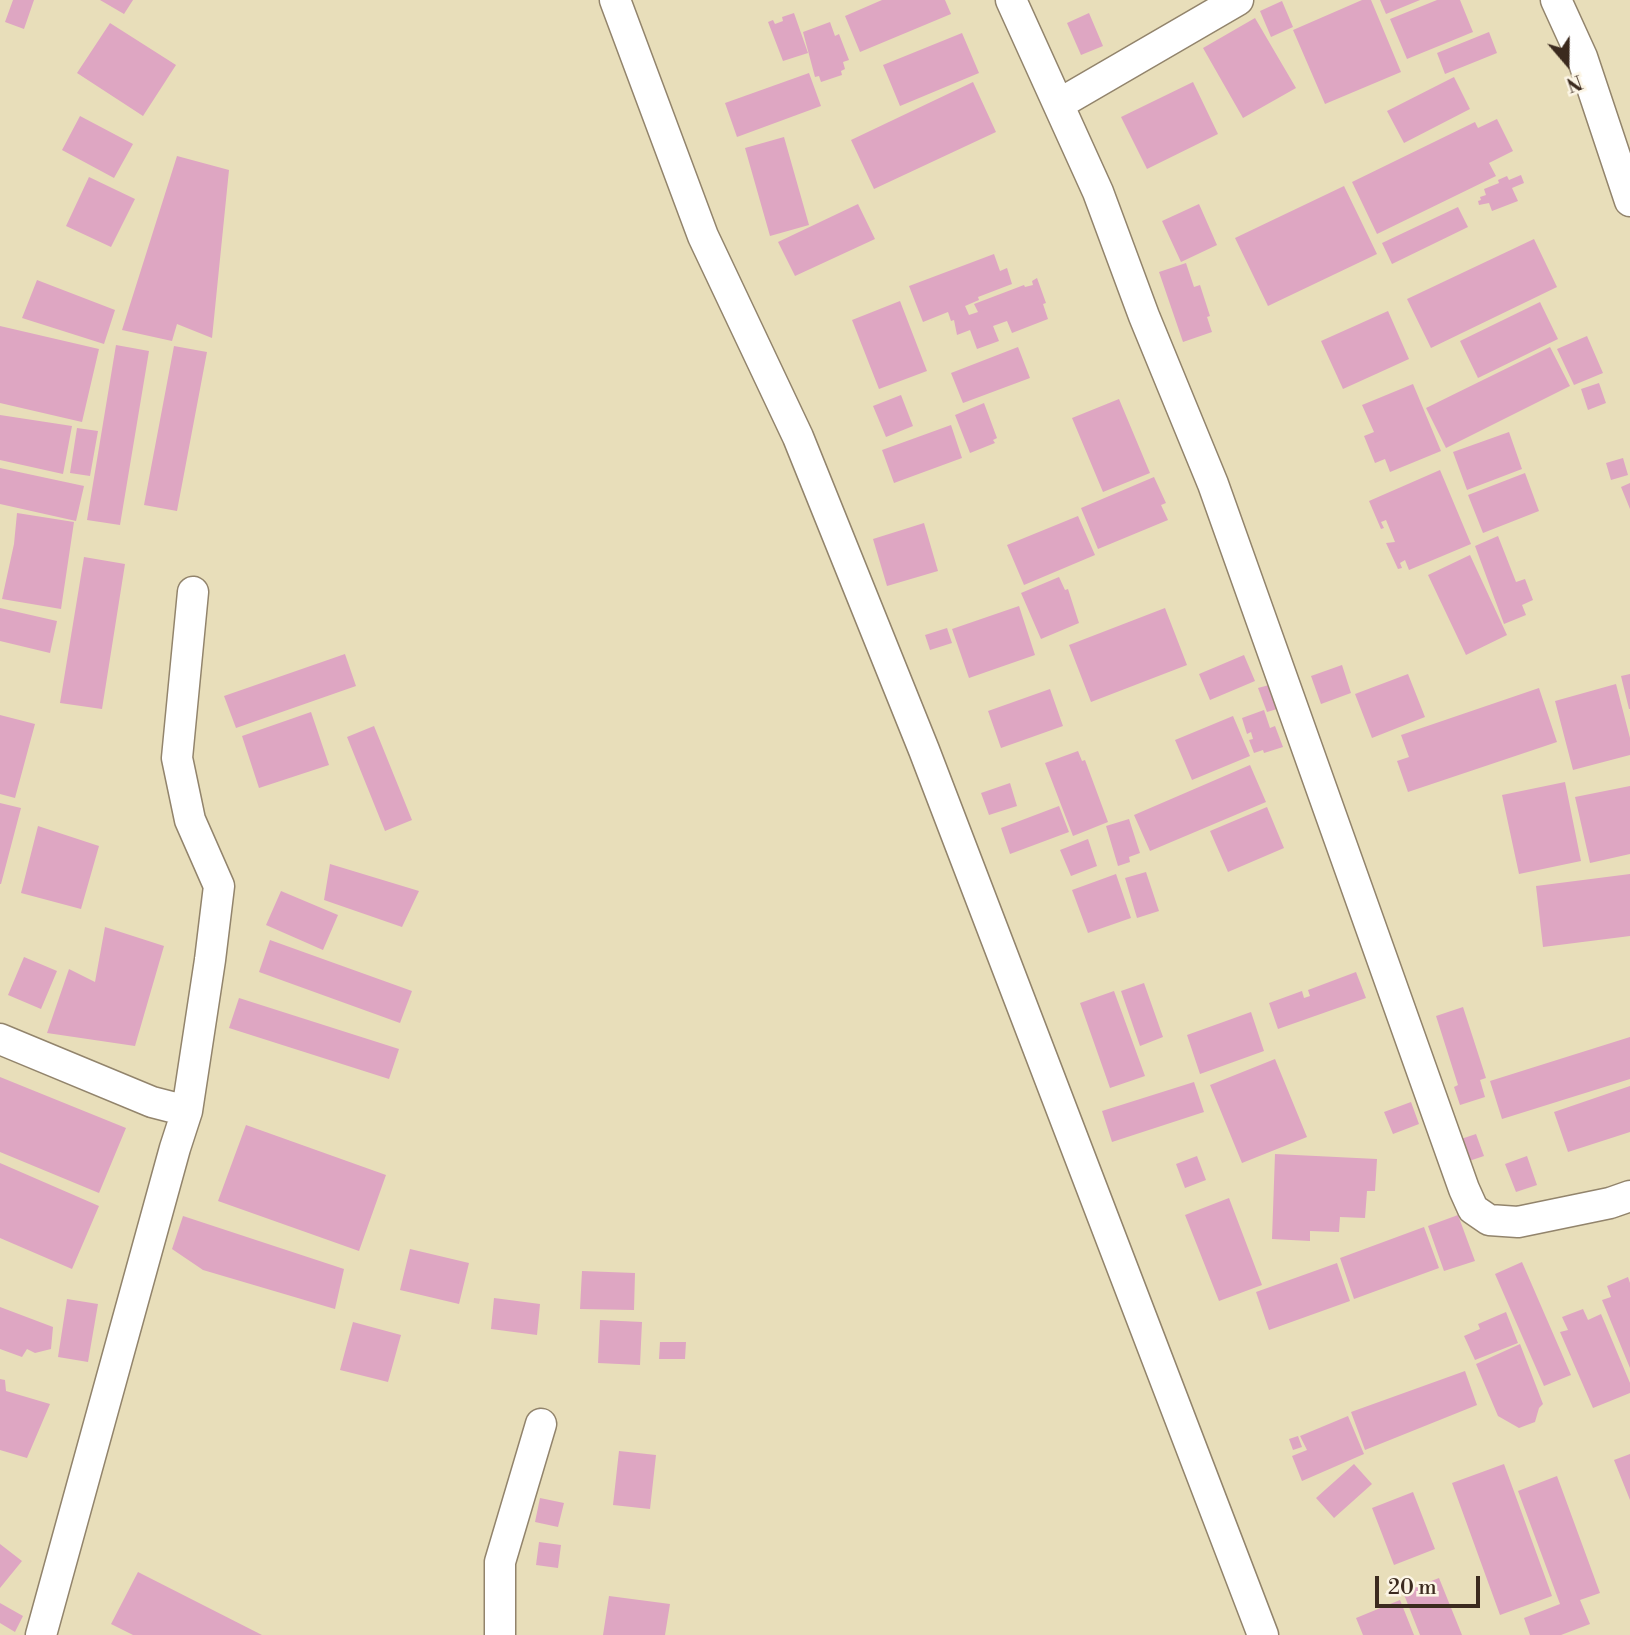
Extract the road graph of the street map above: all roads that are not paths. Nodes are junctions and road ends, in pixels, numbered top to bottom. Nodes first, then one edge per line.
1 (615, 0) edge
2 (1011, 0) edge
3 (1238, 0) edge
4 (1556, 0) edge
5 (1059, 104) junction
6 (1630, 201) edge
7 (193, 592) dead end
8 (0, 1039) edge
9 (187, 1111) junction
10 (1630, 1196) edge
11 (541, 1424) dead end
12 (41, 1635) edge
13 (500, 1635) edge
14 (1263, 1635) edge

1 - 14 street
2 - 5 street
3 - 5 street
4 - 6 street
5 - 10 street
7 - 9 street
8 - 9 street
9 - 12 street
11 - 13 street

